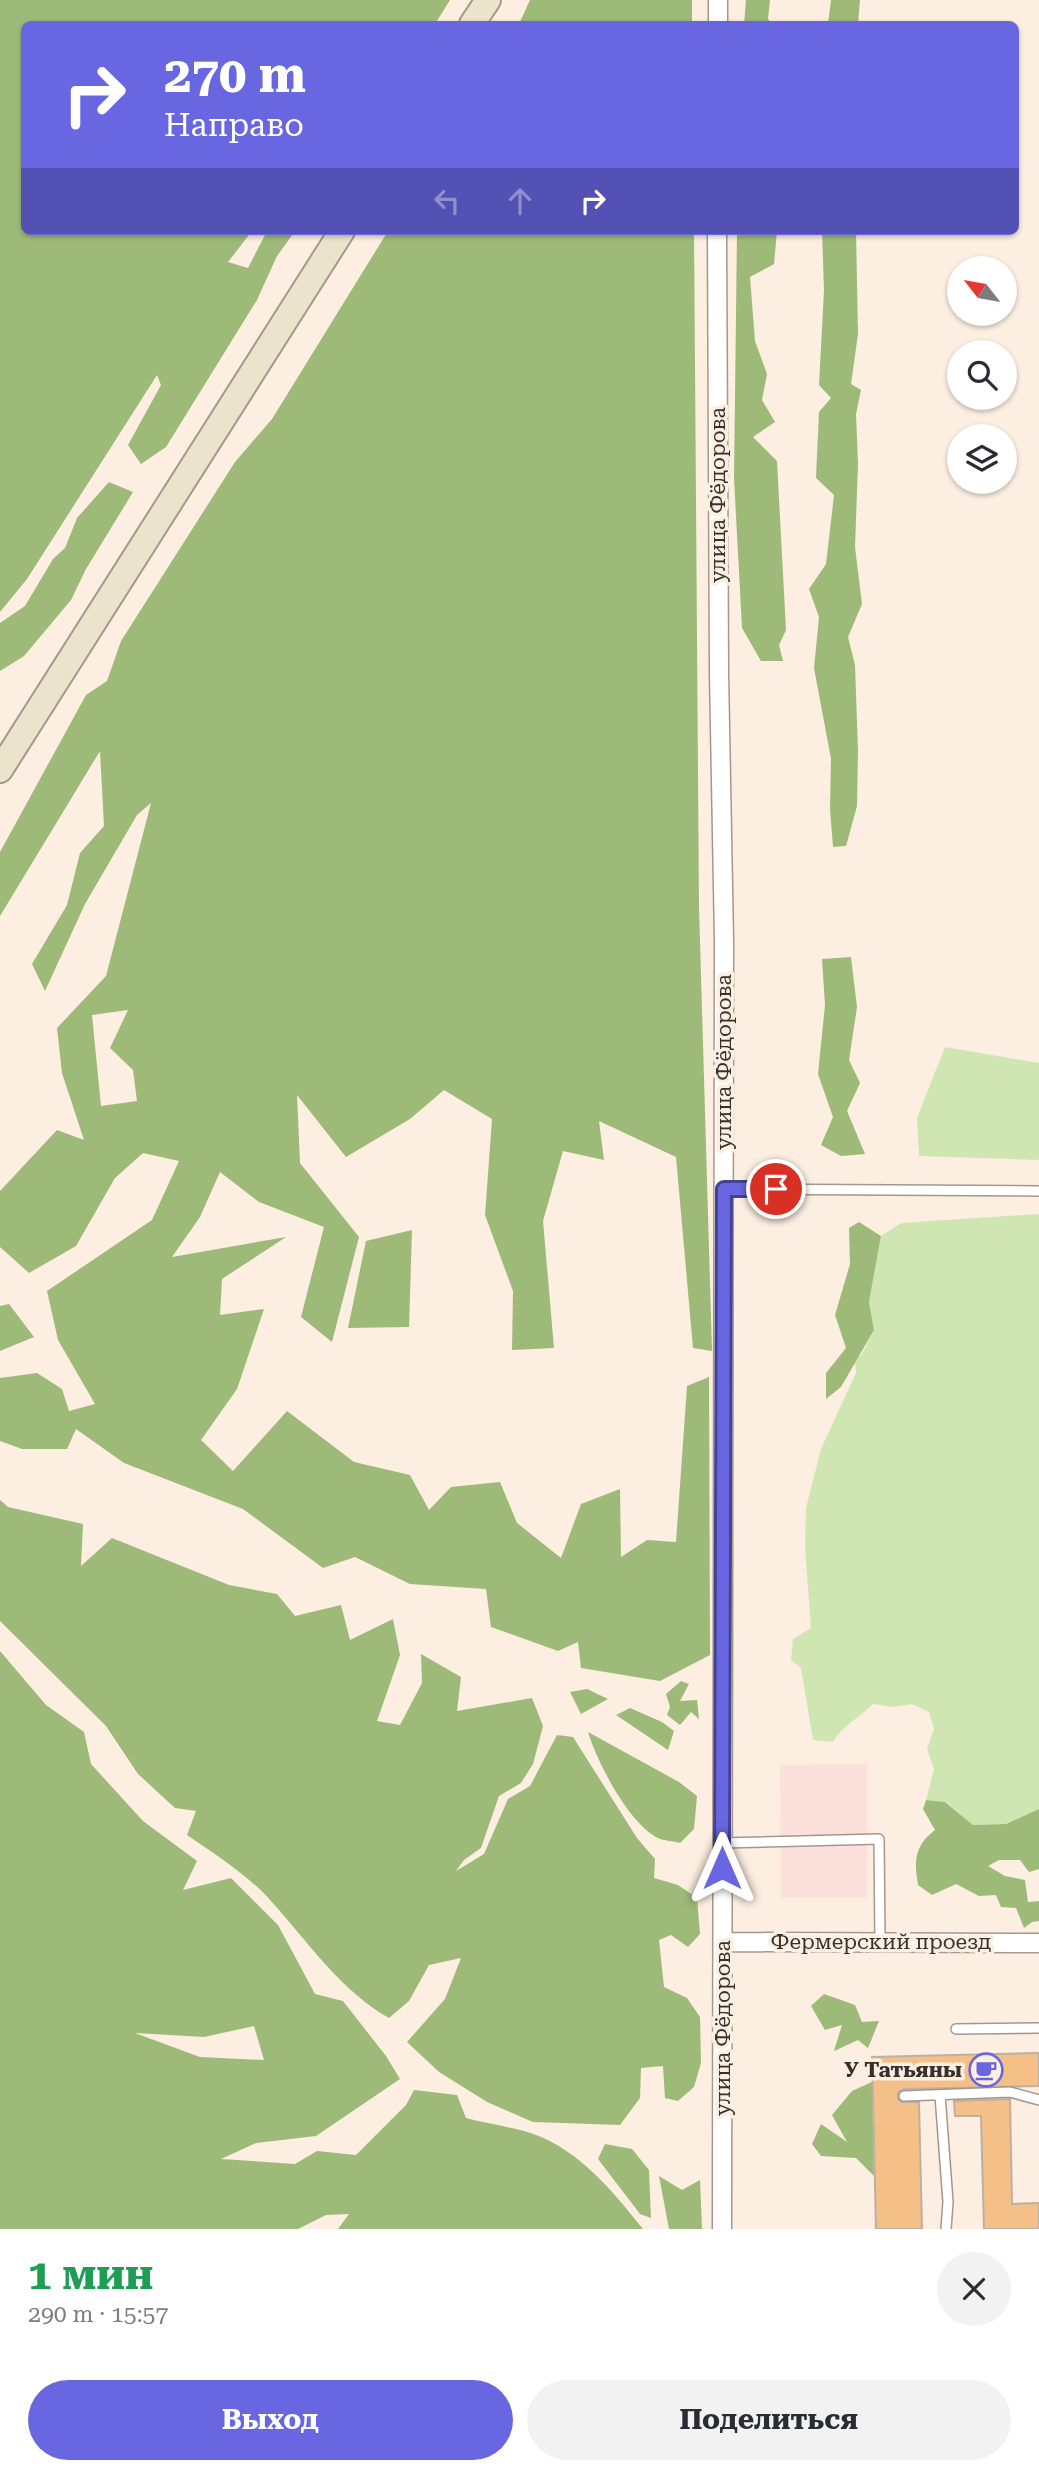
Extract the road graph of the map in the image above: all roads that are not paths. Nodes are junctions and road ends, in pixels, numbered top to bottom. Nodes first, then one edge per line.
1 (488, 0) edge
2 (718, 0) edge
3 (474, 21) edge
4 (718, 21) edge
5 (339, 235) edge
6 (717, 235) edge
7 (0, 769) edge
8 (724, 1189) junction
9 (1039, 1191) edge
10 (722, 1843) junction
11 (723, 1942) junction
12 (880, 1942) junction
13 (1039, 1943) edge
14 (1039, 2028) edge
15 (956, 2029) dead end
16 (940, 2095) junction
17 (904, 2096) dead end
18 (1039, 2101) edge
19 (722, 2229) edge
20 (946, 2229) edge

1 - 3 main road
2 - 4 street
5 - 7 main road
6 - 8 street, улица Фёдорова
8 - 9 lane
8 - 10 street, улица Фёдорова
10 - 11 street, улица Фёдорова
10 - 12 lane
11 - 12 street, Фермерский проезд
11 - 19 street, улица Фёдорова
12 - 13 street, Фермерский проезд
14 - 15 lane
16 - 17 lane
16 - 18 lane
16 - 20 lane

